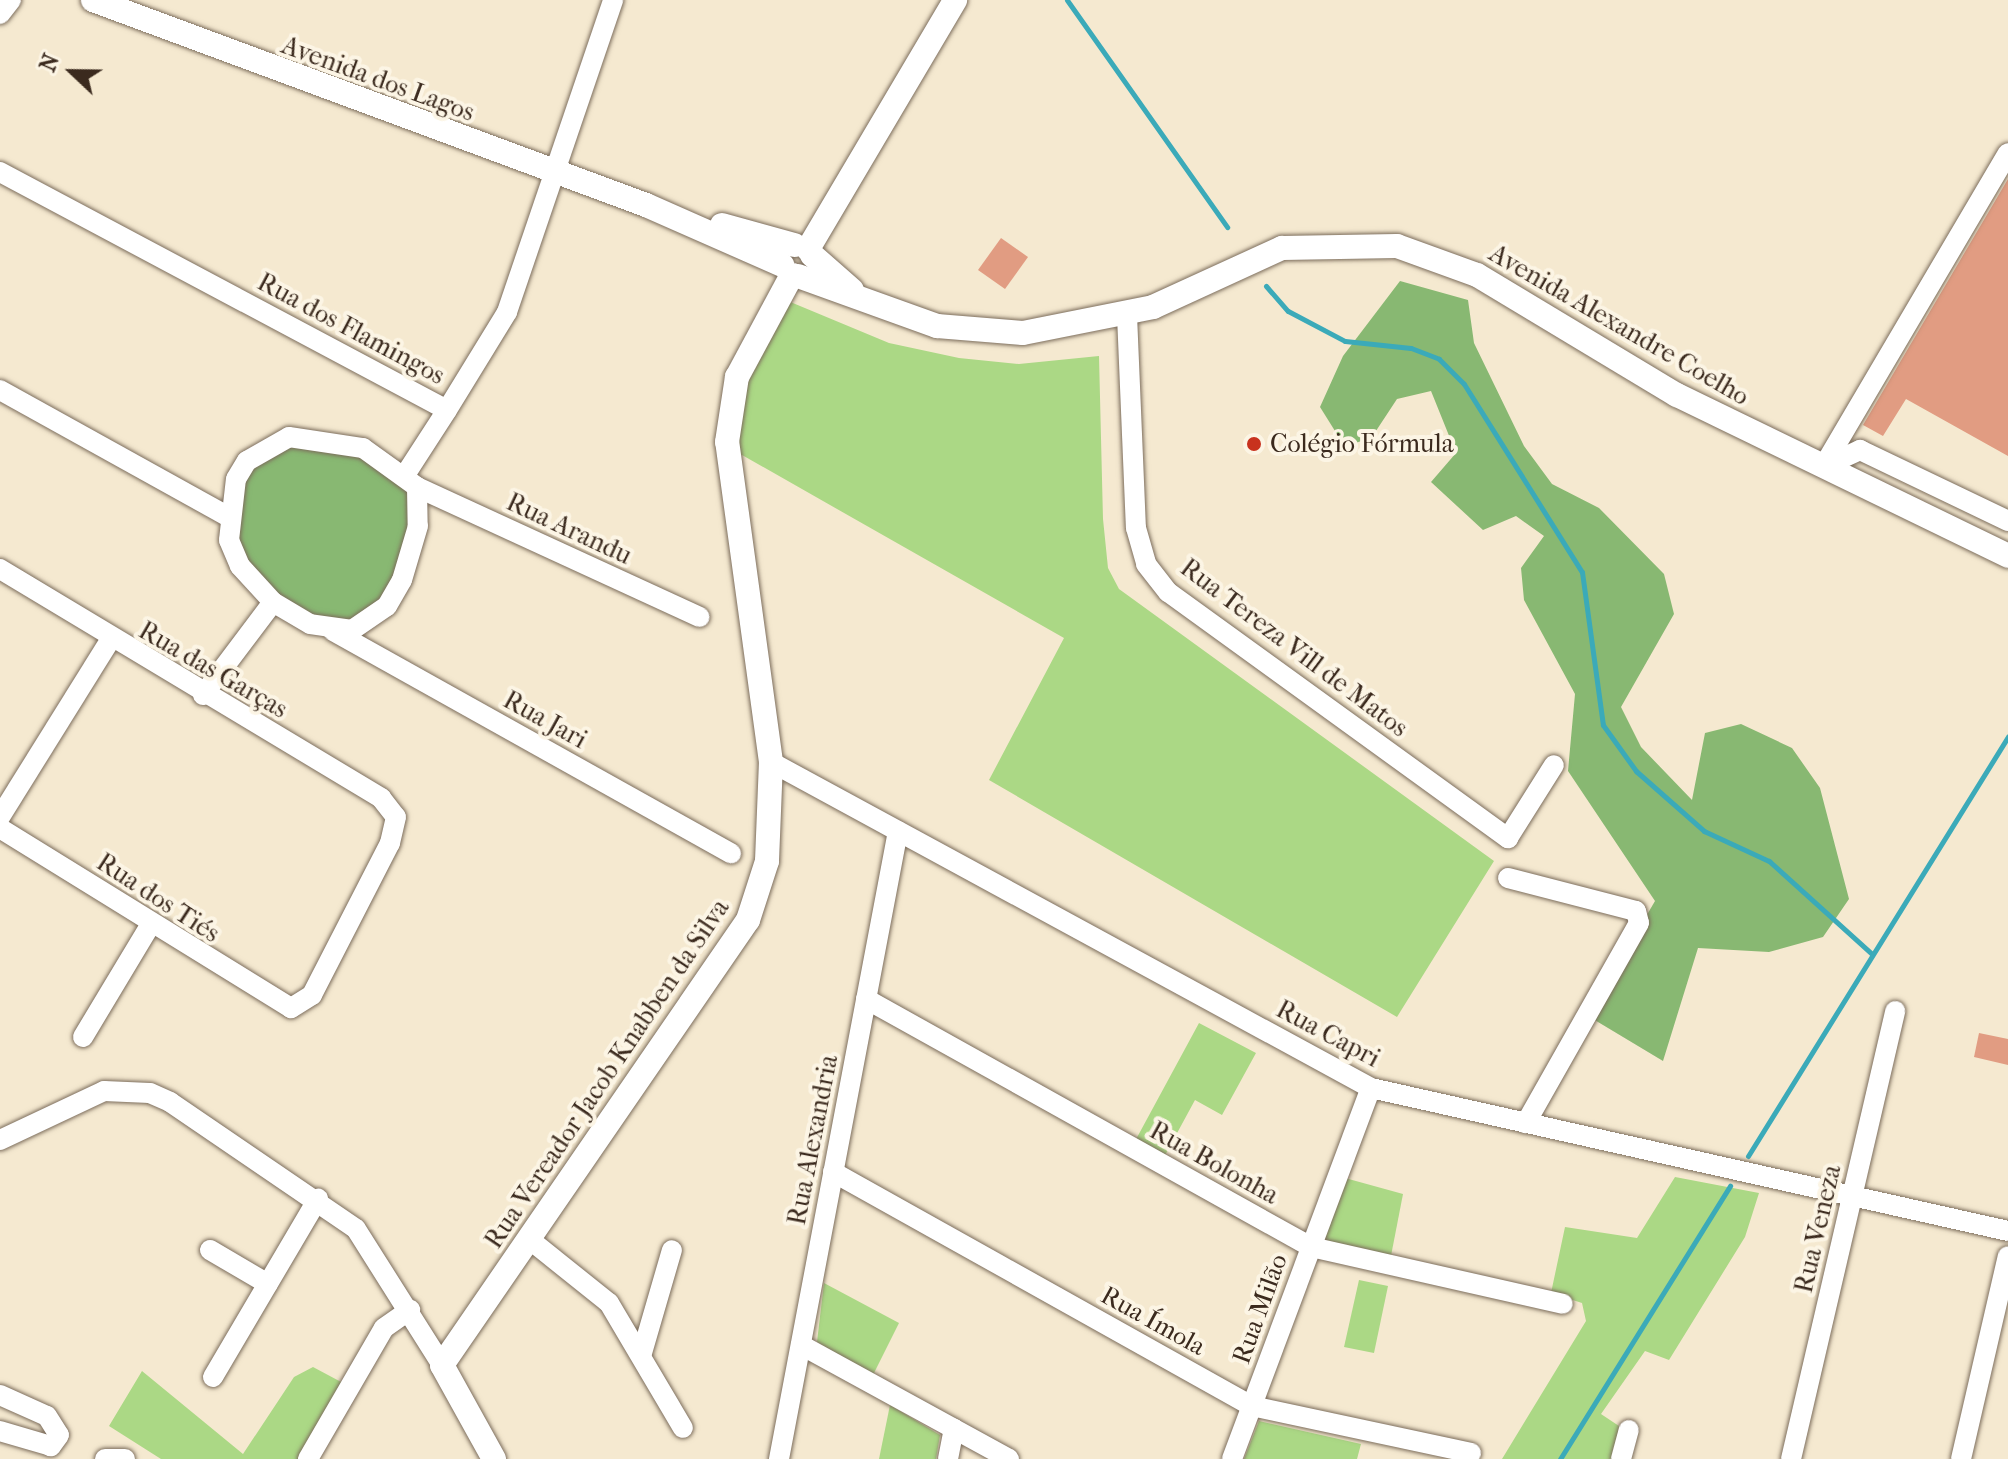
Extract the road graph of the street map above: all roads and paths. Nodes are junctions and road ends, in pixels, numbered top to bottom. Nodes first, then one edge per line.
1 (11, 0) edge
2 (93, 0) edge
3 (613, 0) edge
4 (955, 0) edge
5 (0, 14) edge
6 (2008, 153) edge
7 (0, 172) edge
8 (557, 173) junction
9 (798, 261) junction
10 (1127, 315) junction
11 (0, 390) edge
12 (447, 410) junction
13 (1823, 467) junction
14 (411, 481) junction
15 (227, 516) junction
16 (2008, 521) edge
17 (2008, 556) edge
18 (0, 569) edge
19 (273, 602) junction
20 (699, 617) dead end
21 (333, 631) junction
22 (111, 639) junction
23 (203, 695) junction
24 (771, 762) junction
25 (1554, 765) dead end
26 (0, 817) edge
27 (0, 828) edge
28 (898, 831) junction
29 (731, 853) dead end
30 (1508, 878) dead end
31 (151, 924) junction
32 (866, 999) junction
33 (291, 1008) joint
34 (1895, 1011) dead end
35 (83, 1037) dead end
36 (1371, 1088) junction
37 (1526, 1123) junction
38 (0, 1140) edge
39 (833, 1172) junction
40 (1852, 1196) junction
41 (318, 1199) junction
42 (2008, 1231) edge
43 (529, 1239) junction
44 (1311, 1247) junction
45 (210, 1250) dead end
46 (672, 1250) dead end
47 (2008, 1256) edge
48 (268, 1284) junction
49 (1563, 1304) dead end
50 (410, 1310) junction
51 (801, 1345) junction
52 (642, 1353) junction
53 (442, 1365) junction
54 (213, 1377) dead end
55 (0, 1395) edge
56 (1252, 1406) junction
57 (683, 1428) dead end
58 (954, 1429) junction
59 (1629, 1430) dead end
60 (0, 1431) edge
61 (1471, 1453) dead end
62 (105, 1459) edge
63 (125, 1459) edge
64 (308, 1459) edge
65 (494, 1459) edge
66 (779, 1459) edge
67 (948, 1459) edge
68 (1009, 1459) edge
69 (1232, 1459) edge
70 (1621, 1459) edge
71 (1791, 1459) edge
72 (1961, 1459) edge

1 - 5 street
2 - 8 main road, Avenida dos Lagos
3 - 8 street, Rua dos Flamingos
4 - 9 main road, Rua Vereador Jacob Knabben da Silva
6 - 13 street
7 - 12 street, Rua dos Flamingos
8 - 9 main road, Avenida dos Lagos
8 - 12 street, Rua dos Flamingos
9 - 10 main road, Avenida Alexandre Coelho
9 - 24 main road, Rua Vereador Jacob Knabben da Silva
10 - 13 main road, Avenida Alexandre Coelho
10 - 25 street, Rua Tereza Vill de Matos
11 - 15 street
12 - 14 street
13 - 16 street
13 - 17 main road, Avenida Alexandre Coelho
14 - 15 street
14 - 20 street, Rua Arandu
14 - 21 street
15 - 19 street
18 - 22 street, Rua das Garças
19 - 21 street
19 - 23 street
21 - 29 street, Rua Jari
22 - 23 street, Rua das Garças
22 - 26 street
23 - 33 street, Rua das Garças
24 - 28 street, Rua Capri
24 - 43 main road, Rua Vereador Jacob Knabben da Silva
27 - 31 street, Rua dos Tiés
28 - 32 street, Rua Alexandria
28 - 36 street, Rua Capri
30 - 37 street
31 - 33 street, Rua dos Tiés
31 - 35 street
32 - 39 street, Rua Alexandria
32 - 44 street, Rua Bolonha
34 - 40 street, Rua Veneza
36 - 37 street, Rua Capri
36 - 44 street, Rua Milão
37 - 40 street, Rua Capri
38 - 41 street
39 - 51 street, Rua Alexandria
39 - 56 street, Rua Ímola
40 - 42 street, Rua Capri
40 - 71 street, Rua Veneza
41 - 48 street
41 - 50 street
43 - 52 street
43 - 53 main road, Rua Vereador Jacob Knabben da Silva
44 - 49 street, Rua Bolonha
44 - 56 street, Rua Milão
45 - 48 street
46 - 52 street
47 - 72 street
48 - 54 street
50 - 53 street
50 - 64 street
51 - 58 street
51 - 66 street, Rua Alexandria
52 - 57 street
53 - 65 main road
55 - 60 street
56 - 61 street, Rua Ímola
56 - 69 street, Rua Milão
58 - 67 street
58 - 68 street
59 - 70 street
62 - 63 street

